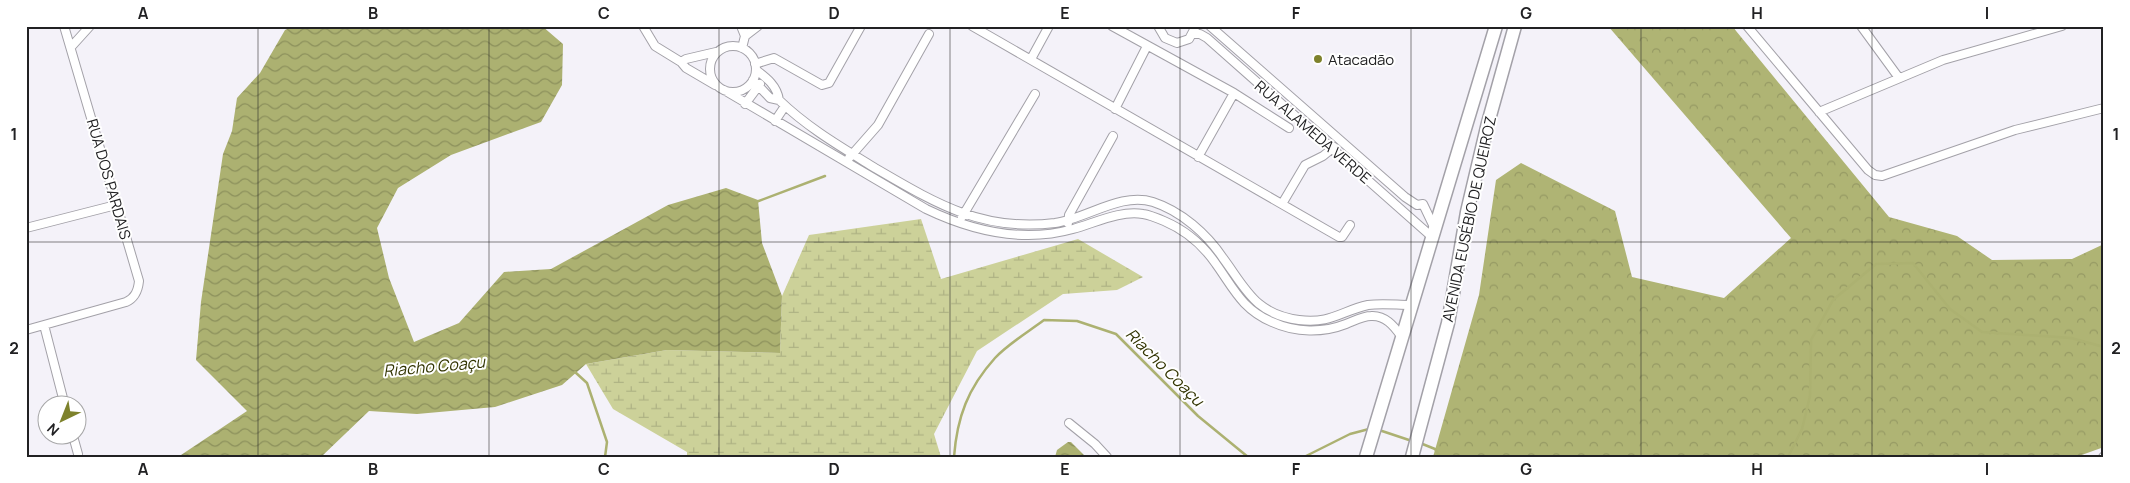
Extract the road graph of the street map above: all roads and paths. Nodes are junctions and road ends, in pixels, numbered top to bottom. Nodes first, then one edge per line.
1 (64, 26) edge
2 (90, 26) edge
3 (643, 26) edge
4 (740, 26) edge
5 (758, 26) edge
6 (861, 26) edge
7 (972, 26) edge
8 (1049, 26) edge
9 (1112, 26) edge
10 (1158, 26) edge
11 (1210, 26) edge
12 (1496, 26) edge
13 (1515, 26) edge
14 (1747, 26) edge
15 (1861, 26) edge
16 (2062, 26) edge
17 (1195, 30) edge
18 (929, 34) dead end
19 (745, 36) junction
20 (1147, 46) junction
21 (71, 47) junction
22 (742, 48) junction
23 (716, 52) junction
24 (1031, 59) junction
25 (681, 62) junction
26 (756, 67) junction
27 (764, 76) junction
28 (1899, 78) junction
29 (753, 80) junction
30 (759, 87) junction
31 (721, 88) junction
32 (1234, 93) junction
33 (1035, 94) dead end
34 (782, 103) junction
35 (746, 104) junction
36 (2104, 108) edge
37 (1115, 109) junction
38 (1819, 112) junction
39 (775, 121) junction
40 (1289, 128) dead end
41 (1113, 136) dead end
42 (1341, 140) junction
43 (1332, 149) junction
44 (851, 154) junction
45 (1198, 157) junction
46 (846, 162) junction
47 (1128, 200) junction
48 (1154, 203) junction
49 (1282, 204) junction
50 (116, 205) junction
51 (1112, 205) junction
52 (1172, 211) junction
53 (964, 214) junction
54 (1130, 214) junction
55 (1150, 215) junction
56 (1117, 216) junction
57 (1068, 221) junction
58 (1167, 222) junction
59 (959, 223) junction
60 (1350, 225) dead end
61 (26, 228) edge
62 (1070, 230) junction
63 (1433, 231) junction
64 (1410, 305) junction
65 (44, 325) junction
66 (26, 330) edge
67 (1401, 336) junction
68 (62, 396) edge
69 (1070, 423) dead end
70 (76, 446) edge
71 (1367, 453) edge
72 (78, 454) dead end
73 (1107, 457) edge
74 (1412, 457) edge

1 - 21 street, RUA DOS PARDAIS
2 - 21 street
3 - 25 street
4 - 19 street
5 - 19 street
6 - 26 street
7 - 24 street
8 - 24 street
9 - 20 street
10 - 17 street
11 - 42 street, RUA ALAMEDA VERDE
12 - 63 highway, AVENIDA EUSÉBIO DE QUEIROZ
13 - 74 highway, AVENIDA EUSÉBIO DE QUEIROZ
14 - 38 street
15 - 28 street
16 - 28 street
17 - 43 street, RUA ALAMEDA VERDE
18 - 44 street
19 - 22 street
20 - 32 street
20 - 37 street
21 - 50 street, RUA DOS PARDAIS
22 - 23 street
22 - 26 street
23 - 25 street
23 - 31 street
24 - 37 street
25 - 31 street
26 - 27 street
26 - 29 street
27 - 30 street
27 - 34 street
28 - 38 street
29 - 30 street
29 - 31 street
30 - 34 street
30 - 35 street
31 - 35 street
32 - 40 street
32 - 45 street
33 - 53 street
34 - 39 street
34 - 44 street
35 - 39 street
36 - 38 street
37 - 45 street
39 - 46 street
41 - 57 street
42 - 43 street
42 - 63 street, RUA ALAMEDA VERDE
43 - 49 street
43 - 63 street, RUA ALAMEDA VERDE
44 - 46 street
44 - 53 street
45 - 49 street
46 - 59 street
47 - 48 street
47 - 51 street
47 - 54 street
48 - 52 street
48 - 55 street
49 - 60 street
50 - 61 street
50 - 65 street, RUA DOS PARDAIS
51 - 56 street
51 - 57 street
52 - 58 street
52 - 64 street
53 - 57 street
53 - 59 street
54 - 55 street
54 - 56 street
55 - 58 street
56 - 62 street
57 - 62 street
58 - 67 street
59 - 62 street
63 - 64 highway, AVENIDA EUSÉBIO DE QUEIROZ
64 - 67 highway, AVENIDA EUSÉBIO DE QUEIROZ
65 - 66 street
65 - 68 street
67 - 71 highway, AVENIDA EUSÉBIO DE QUEIROZ
69 - 73 street
70 - 72 street

